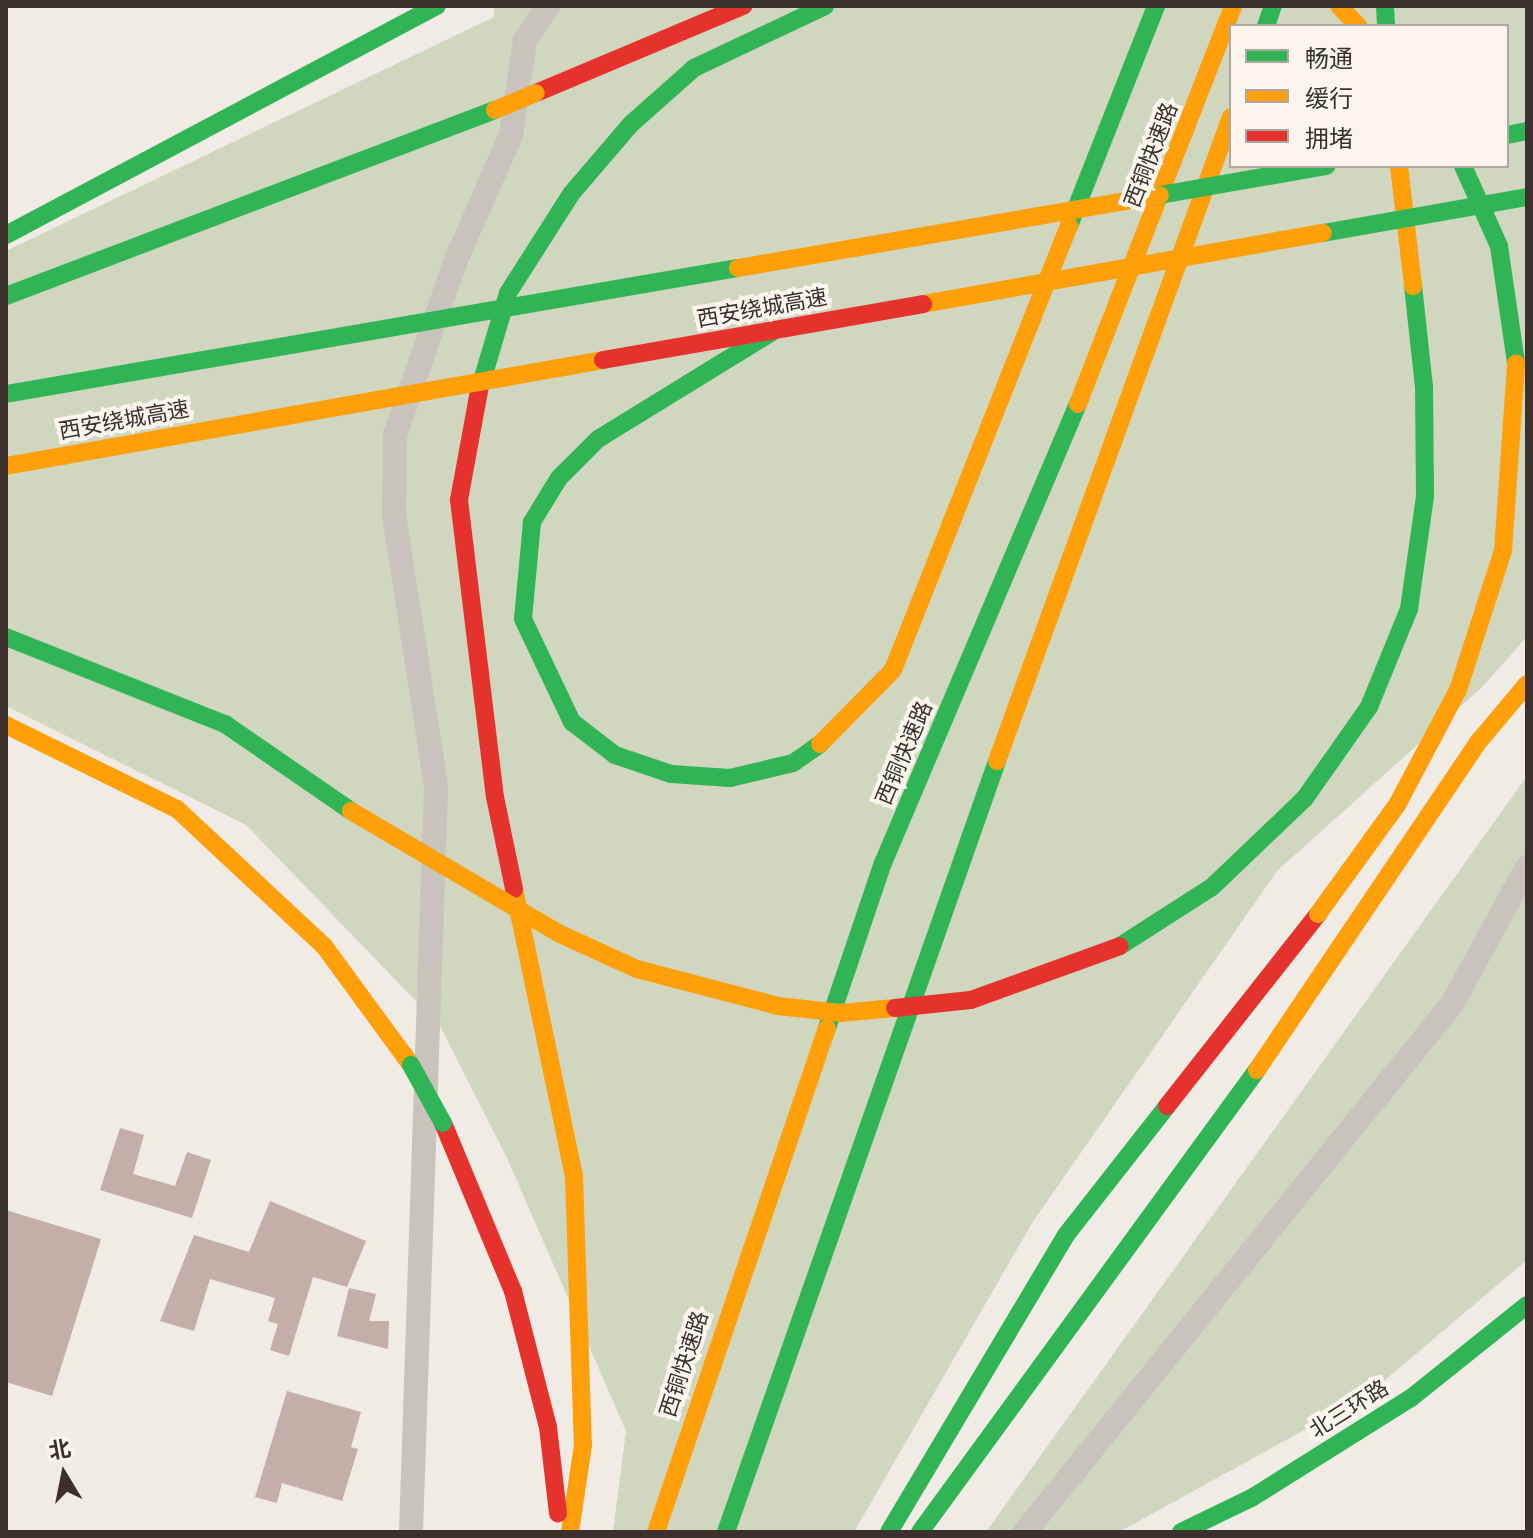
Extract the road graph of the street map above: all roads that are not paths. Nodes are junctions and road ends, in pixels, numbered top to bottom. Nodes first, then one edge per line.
1 (437, 6) edge
2 (548, 6) edge
3 (743, 6) edge
4 (825, 6) edge
5 (1156, 6) edge
6 (1233, 6) edge
7 (1339, 6) edge
8 (1356, 24) edge
9 (1229, 122) edge
10 (1314, 168) edge
11 (1399, 168) edge
12 (1464, 168) edge
13 (1527, 197) edge
14 (6, 235) edge
15 (6, 296) edge
16 (774, 331) junction
17 (6, 394) edge
18 (6, 466) edge
19 (6, 637) edge
20 (1527, 684) edge
21 (6, 725) edge
22 (1527, 867) edge
23 (1527, 1305) edge
24 (411, 1532) edge
25 (561, 1532) edge
26 (570, 1532) edge
27 (656, 1532) edge
28 (726, 1532) edge
29 (889, 1532) edge
30 (920, 1532) edge
31 (1025, 1532) edge
32 (1181, 1532) edge

1 - 14 highway
2 - 24 street
3 - 15 highway, bridge
4 - 26 highway
5 - 16 highway
6 - 27 highway, 西铜快速路
7 - 8 highway
9 - 28 highway
10 - 17 highway, 西安绕城高速, bridge
11 - 19 highway, bridge
12 - 29 highway, bridge
13 - 16 highway, 西安绕城高速, bridge
16 - 18 highway, 西安绕城高速, bridge
20 - 30 highway
21 - 25 highway, bridge
22 - 31 street
23 - 32 highway, 北三环路

